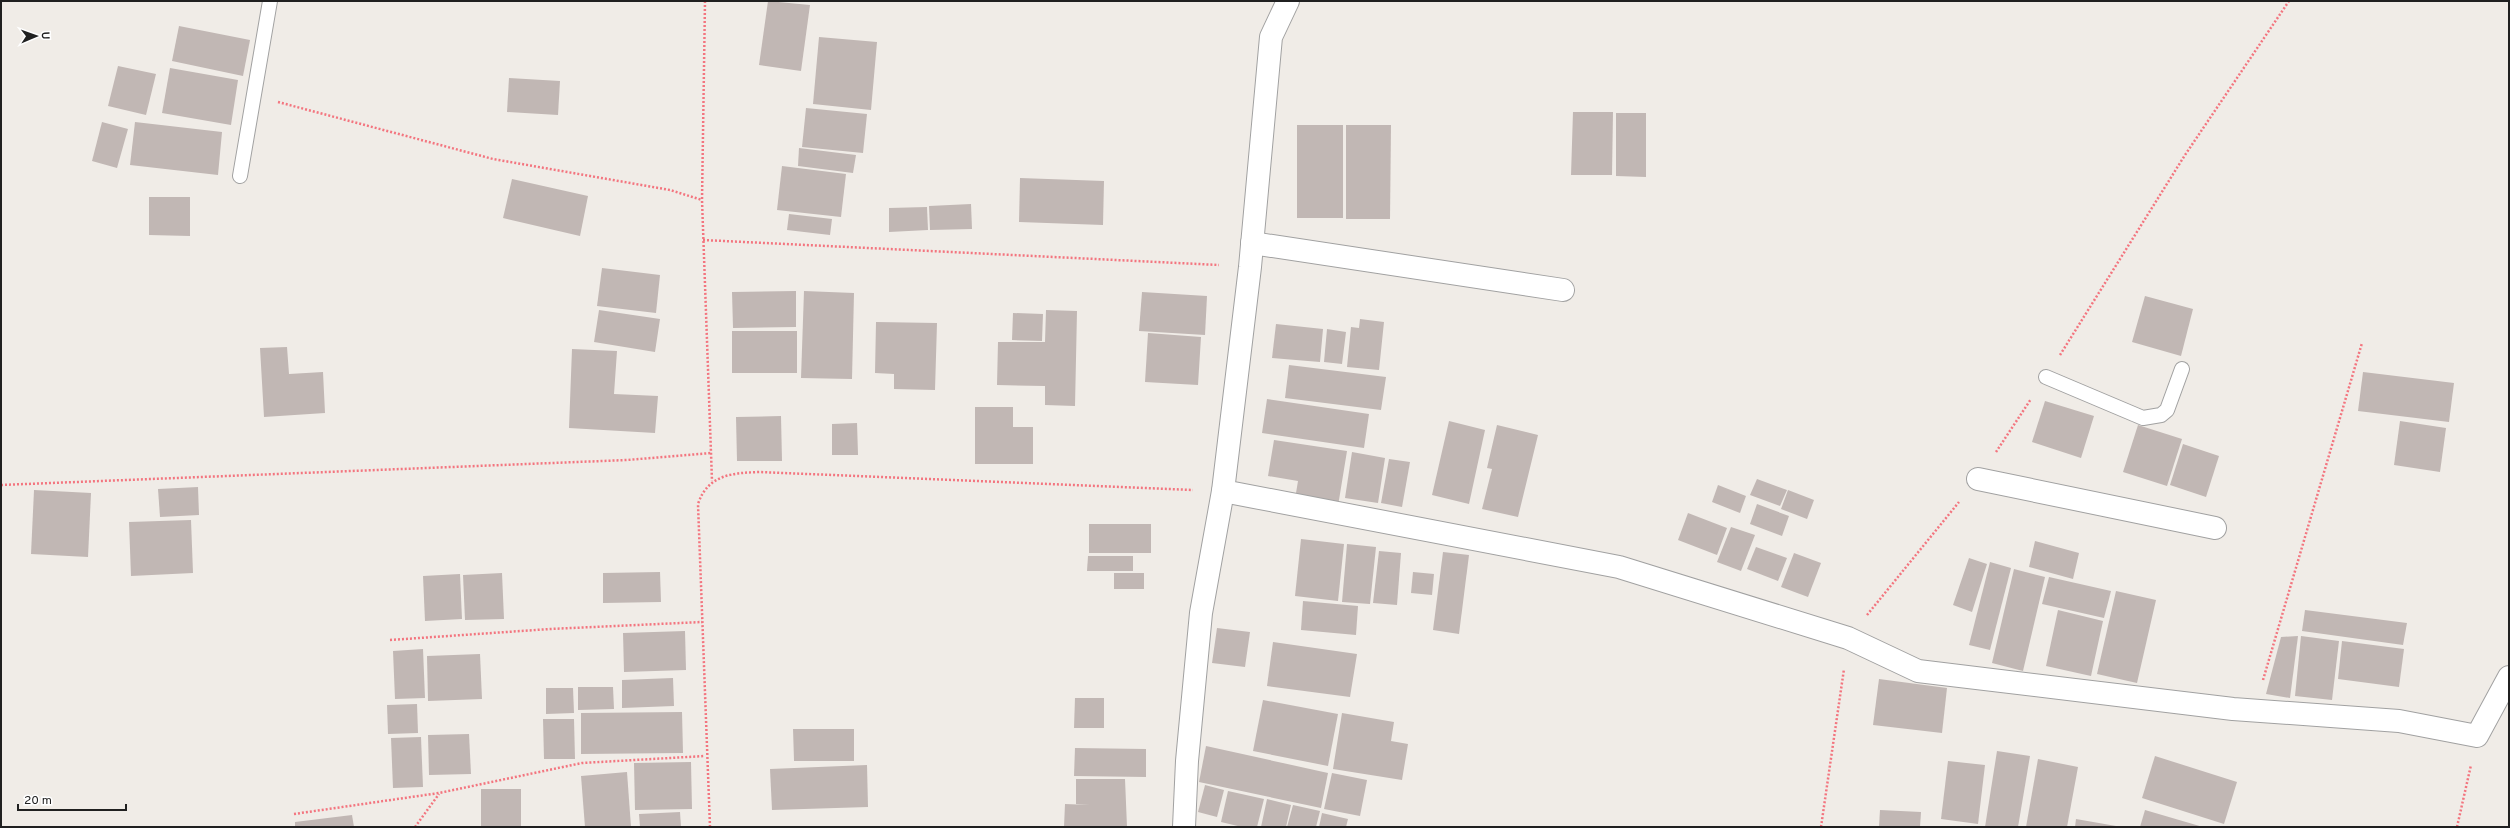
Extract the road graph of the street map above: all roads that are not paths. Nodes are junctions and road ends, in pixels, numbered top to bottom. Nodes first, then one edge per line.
1 (270, 1) edge
2 (1288, 1) edge
3 (240, 176) dead end
4 (1252, 243) junction
5 (1563, 290) dead end
6 (2182, 369) dead end
7 (2046, 377) road end
8 (1978, 479) road end
9 (1223, 491) junction
10 (2215, 528) dead end
11 (2509, 677) edge
12 (1184, 827) edge

1 - 3 lane
2 - 4 street
4 - 5 street
4 - 9 street
6 - 7 lane
8 - 10 street
9 - 11 street
9 - 12 street

